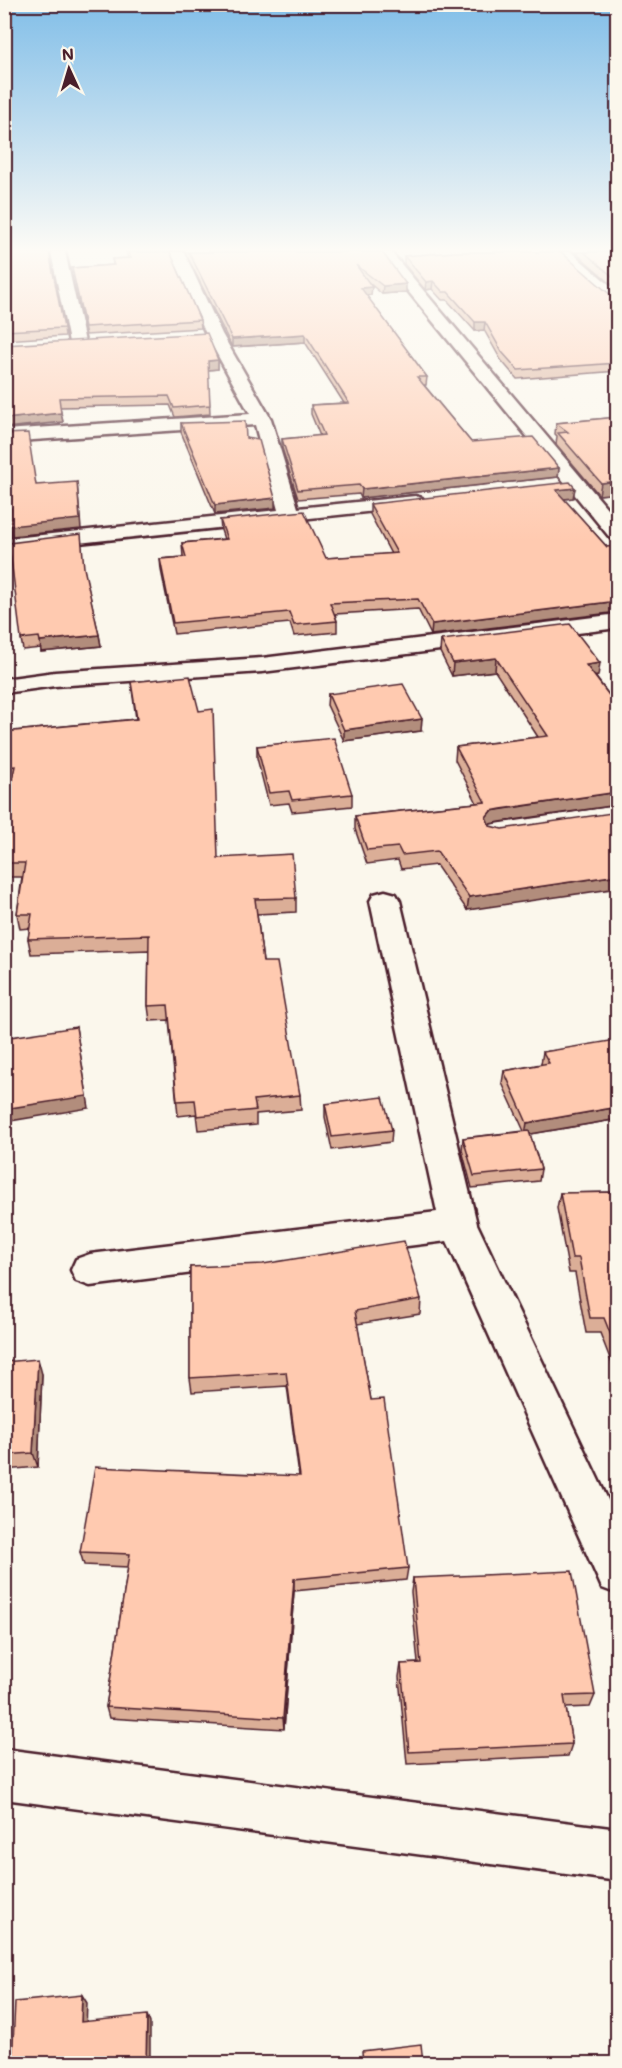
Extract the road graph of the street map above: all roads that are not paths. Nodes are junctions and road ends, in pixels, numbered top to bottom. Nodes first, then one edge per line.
1 (222, 349) edge
2 (463, 349) edge
3 (262, 419) junction
4 (4, 436) edge
5 (575, 484) junction
6 (551, 487) edge
7 (433, 500) edge
8 (290, 516) junction
9 (618, 536) edge
10 (4, 545) edge
11 (618, 621) edge
12 (4, 686) edge
13 (386, 900) dead end
14 (458, 1224) junction
15 (90, 1270) dead end
16 (618, 1572) edge
17 (4, 1774) edge
18 (618, 1855) edge

1 - 3 street
2 - 5 street
3 - 4 street
3 - 8 street
5 - 6 street
5 - 9 street
7 - 8 street
8 - 10 street
11 - 12 street
13 - 14 street
14 - 15 street
14 - 16 street
17 - 18 street

